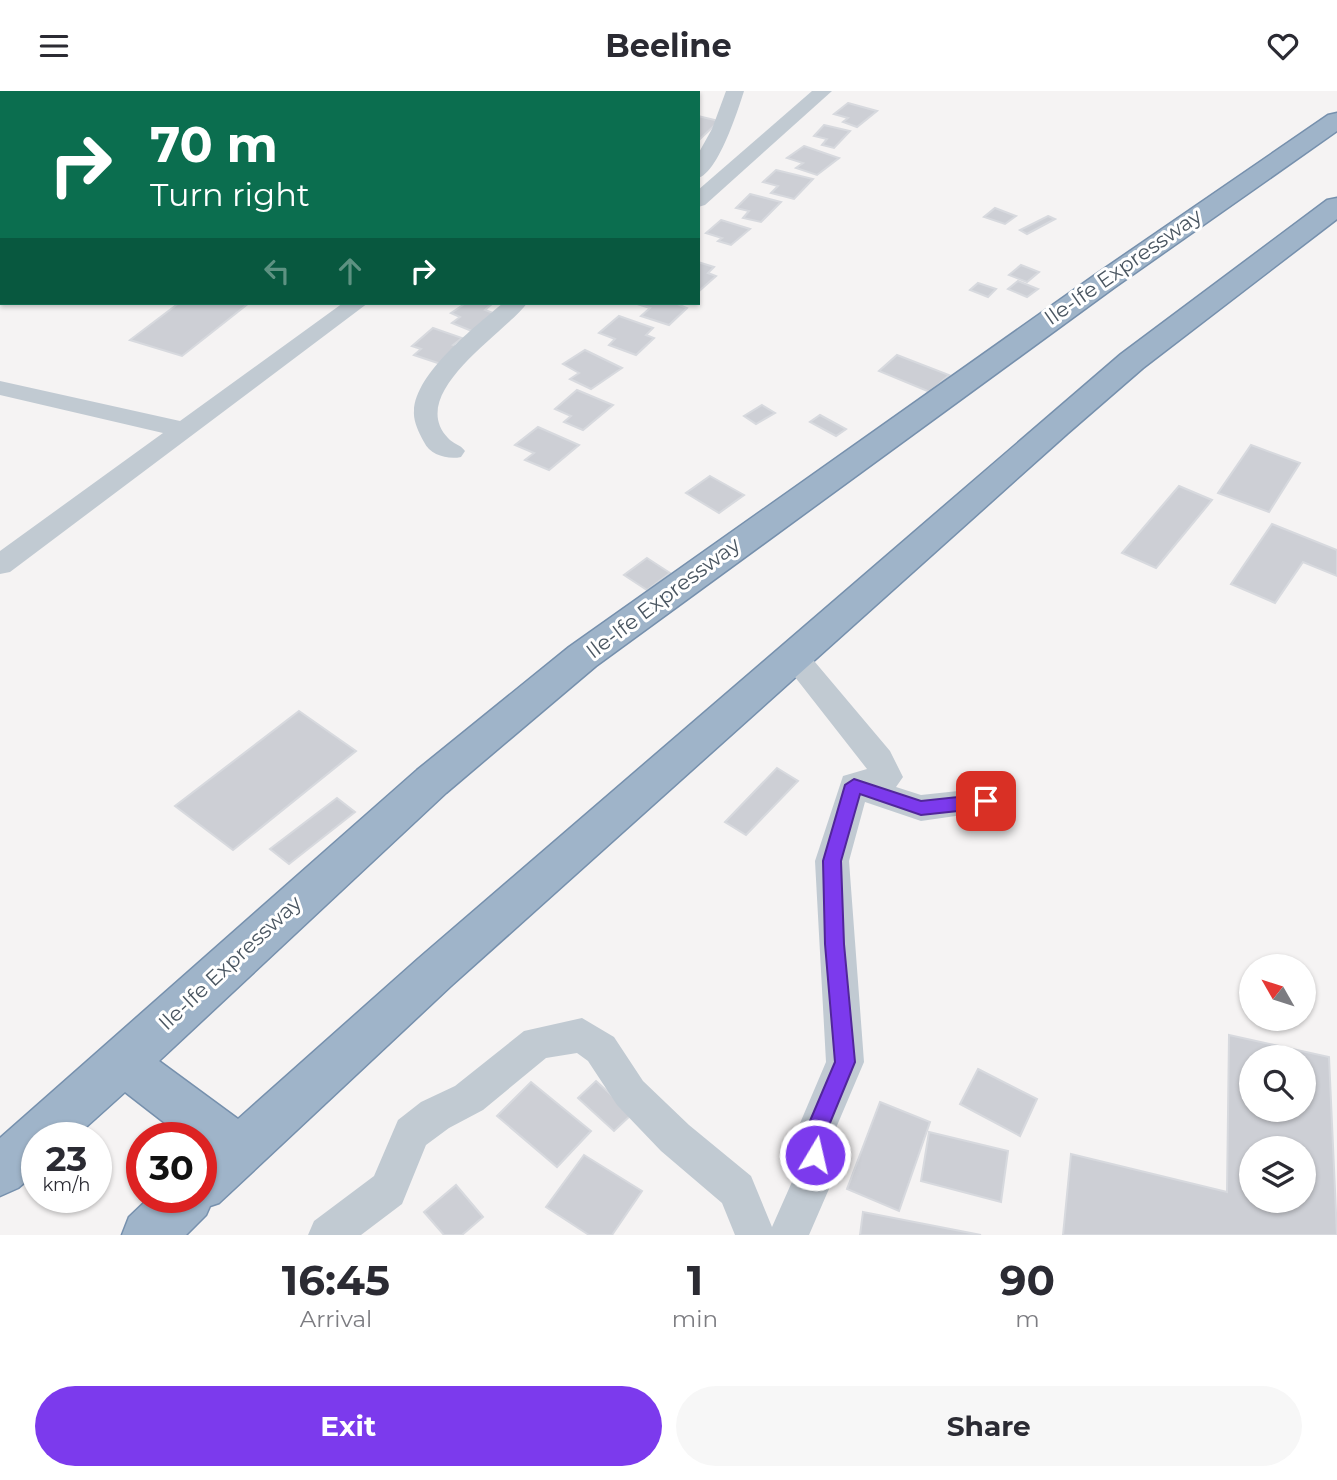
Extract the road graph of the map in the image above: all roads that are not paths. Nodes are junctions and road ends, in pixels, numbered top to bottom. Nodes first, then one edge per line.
1 (735, 91) edge
2 (823, 91) edge
3 (1337, 120) edge
4 (700, 168) edge
5 (700, 199) edge
6 (1337, 207) edge
7 (354, 305) edge
8 (514, 305) edge
9 (0, 389) edge
10 (181, 429) junction
11 (452, 451) dead end
12 (0, 565) edge
13 (794, 656) junction
14 (854, 785) junction
15 (986, 801) dead end
16 (124, 1063) junction
17 (56, 1122) edge
18 (239, 1149) junction
19 (21, 1153) edge
20 (217, 1170) edge
21 (0, 1171) edge
22 (171, 1213) edge
23 (148, 1235) edge
24 (328, 1235) edge
25 (755, 1235) edge
26 (789, 1235) edge

1 - 4 street
2 - 5 street
3 - 16 highway, Ile-Ife Expressway
6 - 13 highway
7 - 10 street
8 - 11 street
9 - 10 street
10 - 12 street
13 - 14 street
13 - 18 highway
14 - 15 street
14 - 26 street
16 - 17 highway, Ile-Ife Expressway
16 - 18 highway
18 - 20 highway
19 - 21 highway, Ile-Ife Expressway
22 - 23 highway
24 - 25 street

